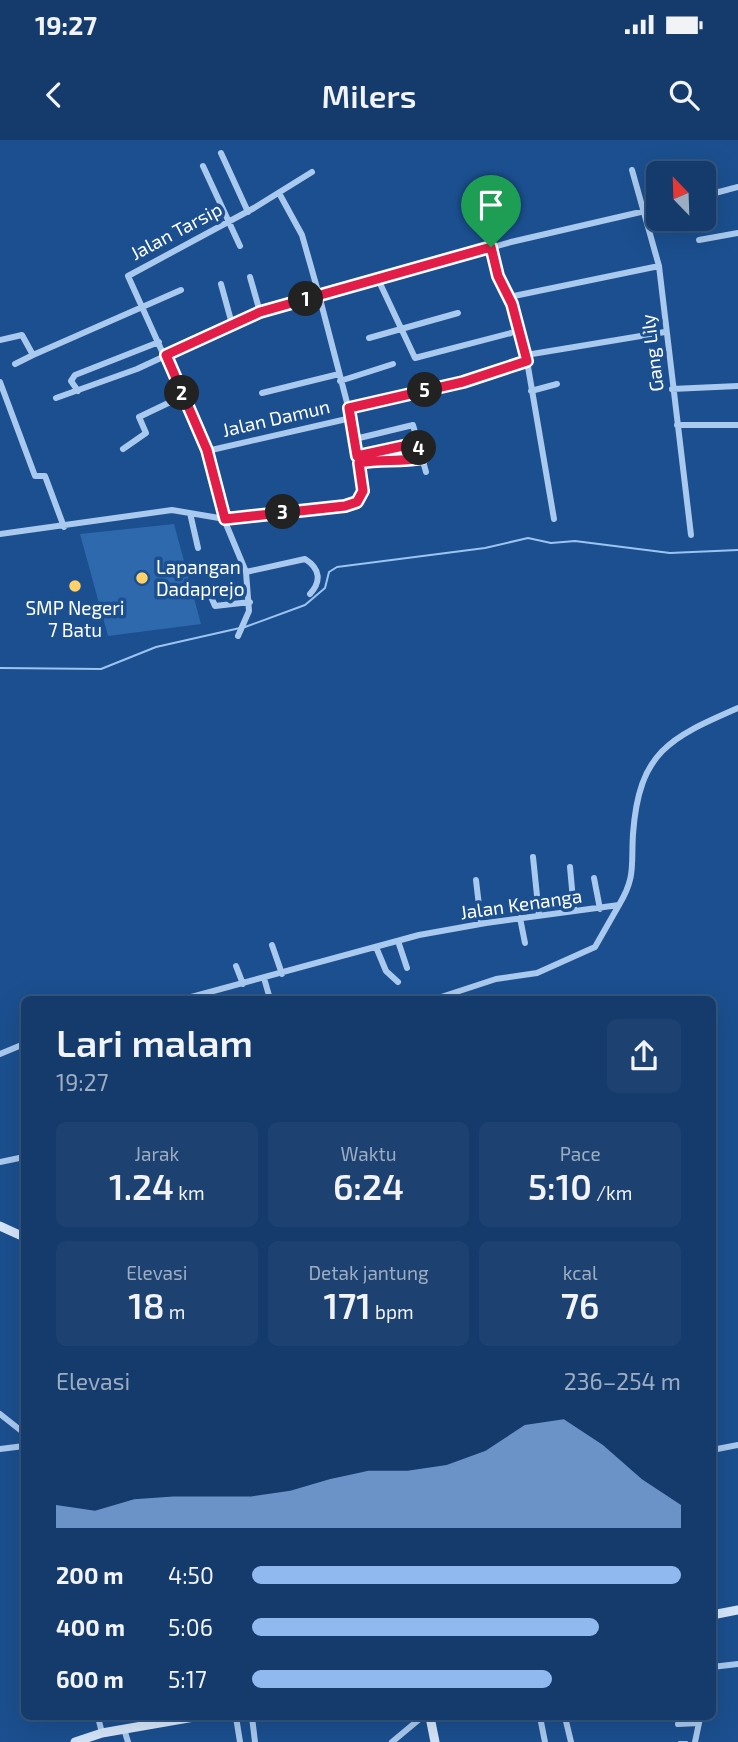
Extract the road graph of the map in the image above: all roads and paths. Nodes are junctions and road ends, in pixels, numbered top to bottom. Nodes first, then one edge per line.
1 (221, 153) dead end
2 (203, 166) dead end
3 (632, 170) dead end
4 (312, 172) dead end
5 (738, 187) edge
6 (279, 193) junction
7 (716, 193) edge
8 (645, 211) junction
9 (248, 212) junction
10 (229, 221) junction
11 (738, 233) edge
12 (699, 240) dead end
13 (240, 246) dead end
14 (491, 247) junction
15 (659, 265) junction
16 (250, 277) dead end
17 (377, 277) junction
18 (221, 284) dead end
19 (181, 290) dead end
20 (319, 295) junction
21 (509, 297) junction
22 (144, 309) junction
23 (260, 312) junction
24 (458, 313) dead end
25 (232, 324) junction
26 (403, 328) junction
27 (665, 332) junction
28 (511, 333) dead end
29 (369, 338) dead end
30 (0, 340) edge
31 (159, 342) junction
32 (33, 355) junction
33 (166, 355) junction
34 (526, 358) junction
35 (15, 364) dead end
36 (393, 364) dead end
37 (340, 377) junction
38 (0, 382) edge
39 (557, 384) dead end
40 (738, 386) edge
41 (672, 389) junction
42 (78, 391) junction
43 (531, 391) junction
44 (262, 393) dead end
45 (183, 396) junction
46 (56, 398) dead end
47 (349, 408) junction
48 (351, 418) junction
49 (677, 425) junction
50 (738, 425) edge
51 (355, 439) junction
52 (417, 443) junction
53 (123, 449) dead end
54 (207, 450) junction
55 (422, 458) junction
56 (358, 459) junction
57 (426, 472) dead end
58 (190, 513) junction
59 (225, 519) junction
60 (554, 519) dead end
61 (64, 527) junction
62 (0, 534) edge
63 (691, 535) dead end
64 (198, 548) dead end
65 (246, 572) junction
66 (209, 592) dead end
67 (310, 594) dead end
68 (250, 602) junction
69 (240, 633) dead end
70 (738, 708) edge
71 (533, 857) dead end
72 (570, 867) dead end
73 (594, 878) dead end
74 (476, 880) dead end
75 (619, 905) junction
76 (600, 909) junction
77 (574, 911) junction
78 (539, 915) junction
79 (520, 918) junction
80 (481, 923) junction
81 (398, 941) junction
82 (525, 943) dead end
83 (272, 945) dead end
84 (376, 947) junction
85 (236, 966) dead end
86 (407, 968) dead end
87 (282, 974) junction
88 (264, 978) junction
89 (398, 982) dead end
90 (243, 984) junction
91 (212, 996) edge
92 (269, 996) edge
93 (444, 996) edge
94 (21, 1045) edge
95 (0, 1055) edge
96 (21, 1158) edge
97 (0, 1163) edge
98 (0, 1226) edge
99 (21, 1236) edge
100 (0, 1414) edge
101 (21, 1431) edge
102 (738, 1445) edge
103 (21, 1446) edge
104 (0, 1449) edge
105 (716, 1449) edge
106 (738, 1610) edge
107 (716, 1614) edge
108 (738, 1665) edge
109 (716, 1667) edge
110 (100, 1720) edge
111 (168, 1720) edge
112 (236, 1720) edge
113 (252, 1720) edge
114 (418, 1720) edge
115 (431, 1720) edge
116 (541, 1720) edge
117 (566, 1720) edge
118 (699, 1720) edge
119 (678, 1724) dead end
120 (124, 1729) junction
121 (102, 1733) junction
122 (695, 1740) edge
123 (393, 1741) edge
124 (75, 1742) edge
125 (128, 1742) edge
126 (240, 1742) edge
127 (256, 1742) edge
128 (435, 1742) edge
129 (545, 1742) edge
130 (571, 1742) edge

1 - 9 street
2 - 10 street
3 - 8 street, Gang Lily
4 - 6 street, Jalan Tarsip
5 - 7 street
6 - 9 street, Jalan Tarsip
6 - 20 street
8 - 14 street
8 - 15 street, Gang Lily
9 - 10 street, Jalan Tarsip
10 - 13 street
10 - 22 street, Jalan Tarsip
11 - 12 street
14 - 17 street
14 - 21 street
15 - 21 street
15 - 27 street, Gang Lily
16 - 23 street
17 - 20 street
17 - 26 street
18 - 25 street
19 - 22 street
20 - 23 street
20 - 37 street
21 - 34 street
22 - 31 street, Jalan Tarsip
22 - 32 street
23 - 25 street
24 - 26 street
25 - 33 street
26 - 28 street
26 - 29 street
27 - 34 street
27 - 41 street, Gang Lily
30 - 32 street
31 - 33 street, Jalan Tarsip
31 - 42 street
32 - 35 street
33 - 42 street
33 - 45 street, Jalan Tarsip
34 - 43 street
34 - 47 street
36 - 37 street
37 - 44 street
37 - 47 street
38 - 61 street
39 - 43 street
40 - 41 street
41 - 49 street, Gang Lily
42 - 46 street
43 - 60 street
45 - 53 street
45 - 54 street, Jalan Tarsip
47 - 48 street
48 - 51 street
48 - 54 street, Jalan Damun
49 - 50 street
49 - 63 street, Gang Lily
51 - 52 street
51 - 56 street
52 - 55 street
52 - 56 street
54 - 59 street, Jalan Tarsip
55 - 56 street
55 - 57 street
56 - 59 street
58 - 59 street
58 - 61 street
58 - 64 street
59 - 65 street, Jalan Tarsip
61 - 62 street
65 - 67 street
65 - 68 street, Jalan Tarsip
66 - 68 street
68 - 69 street, Jalan Tarsip
70 - 75 street
71 - 78 street
72 - 77 street
73 - 76 street
74 - 80 street
75 - 76 street, Jalan Kenanga
75 - 93 street
76 - 77 street, Jalan Kenanga
77 - 78 street, Jalan Kenanga
78 - 79 street, Jalan Kenanga
79 - 80 street, Jalan Kenanga
79 - 82 street
80 - 81 street, Jalan Kenanga
81 - 84 street, Jalan Kenanga
81 - 86 street
83 - 87 street
84 - 87 street, Jalan Kenanga
84 - 89 street
85 - 90 street
87 - 88 street, Jalan Kenanga
88 - 90 street, Jalan Kenanga
88 - 92 street
90 - 91 street, Jalan Kenanga
94 - 95 street
96 - 97 street
98 - 99 street
100 - 101 street
102 - 105 street
103 - 104 street
106 - 107 street
108 - 109 street
110 - 121 street
111 - 120 street
112 - 126 street
113 - 127 street
114 - 123 street
115 - 128 street
116 - 129 street
117 - 130 street
118 - 119 street
118 - 122 street
120 - 121 street
120 - 125 street
121 - 124 street

